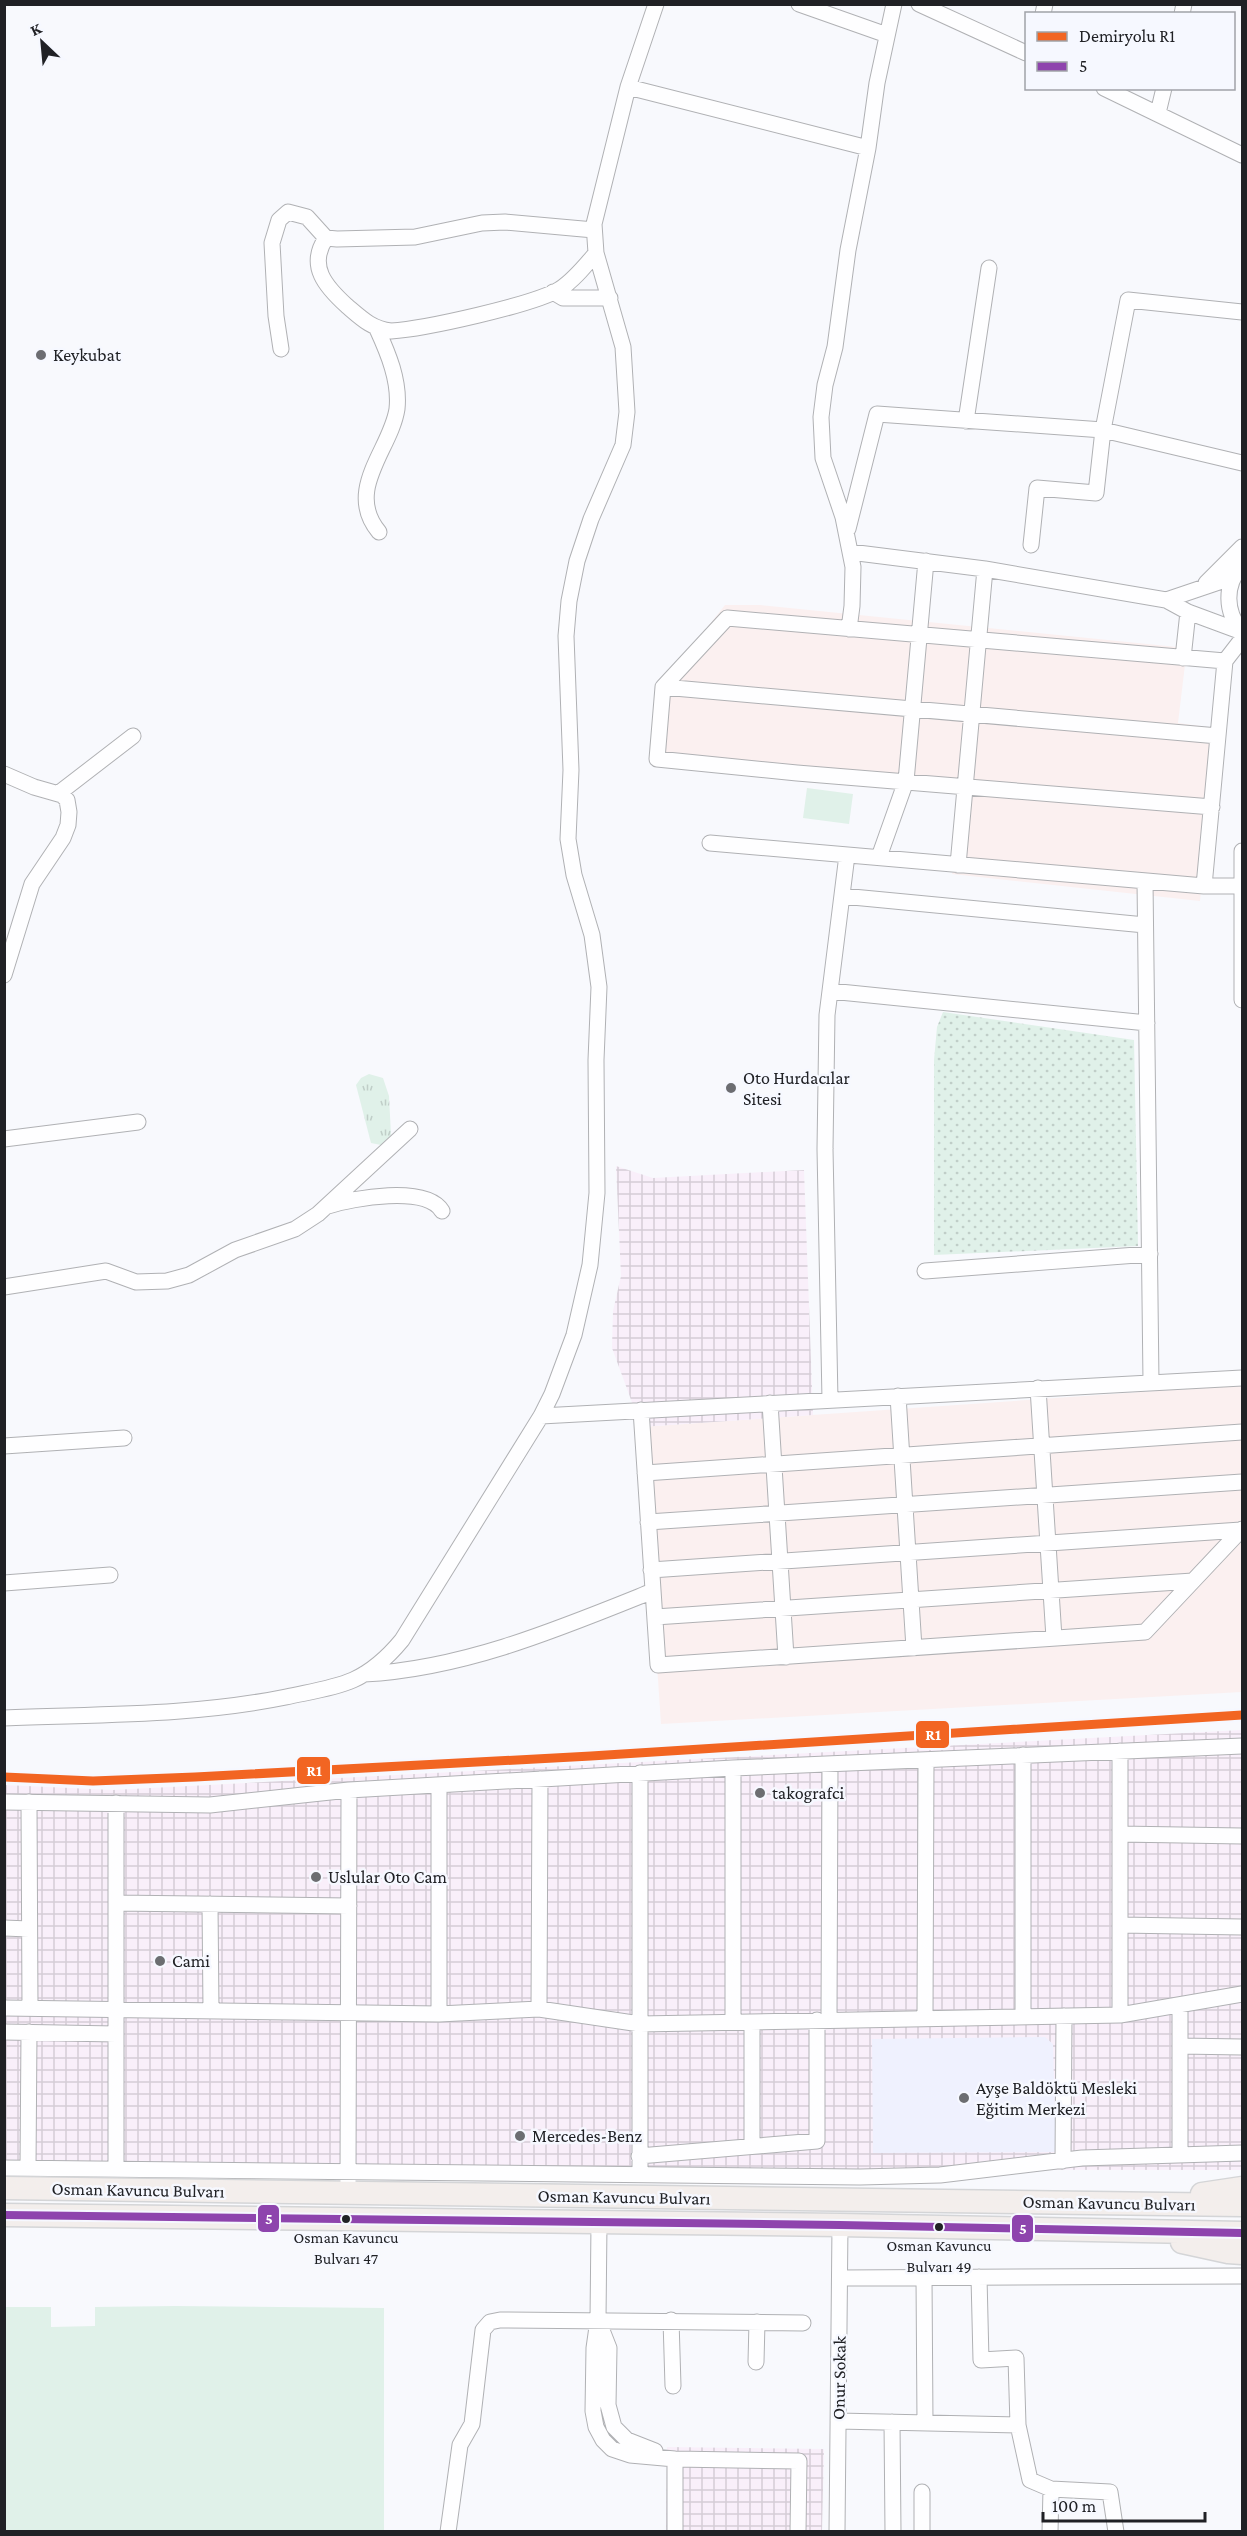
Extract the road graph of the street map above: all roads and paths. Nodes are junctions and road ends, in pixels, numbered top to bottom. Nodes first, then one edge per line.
1 (656, 4) edge
2 (799, 4) edge
3 (894, 4) edge
4 (919, 4) edge
5 (887, 35) junction
6 (1025, 53) edge
7 (628, 87) junction
8 (1108, 90) edge
9 (1164, 90) edge
10 (1158, 113) junction
11 (868, 148) junction
12 (1242, 155) edge
13 (594, 230) junction
14 (326, 238) junction
15 (596, 254) junction
16 (989, 268) dead end
17 (553, 292) junction
18 (610, 298) junction
19 (1242, 312) edge
20 (377, 328) junction
21 (281, 350) dead end
22 (966, 421) junction
23 (1103, 430) junction
24 (1242, 463) edge
25 (379, 532) dead end
26 (848, 532) junction
27 (1031, 545) dead end
28 (1242, 548) edge
29 (850, 552) junction
30 (926, 561) junction
31 (985, 569) junction
32 (1238, 571) edge
33 (1201, 588) junction
34 (1166, 600) junction
35 (1188, 612) junction
36 (849, 628) junction
37 (1242, 632) edge
38 (919, 635) junction
39 (1242, 639) edge
40 (979, 640) junction
41 (1183, 658) junction
42 (1225, 661) junction
43 (663, 687) junction
44 (912, 709) junction
45 (972, 714) junction
46 (133, 736) dead end
47 (1218, 736) junction
48 (4, 774) edge
49 (906, 780) junction
50 (965, 786) junction
51 (59, 793) junction
52 (1212, 807) junction
53 (710, 843) dead end
54 (1242, 851) edge
55 (847, 855) junction
56 (879, 857) junction
57 (958, 864) junction
58 (1145, 881) junction
59 (1204, 886) junction
60 (1242, 886) edge
61 (842, 896) junction
62 (1145, 925) junction
63 (4, 975) edge
64 (830, 991) junction
65 (1242, 1000) edge
66 (1147, 1023) junction
67 (138, 1122) dead end
68 (410, 1129) dead end
69 (4, 1139) edge
70 (325, 1207) junction
71 (442, 1210) dead end
72 (1150, 1254) junction
73 (925, 1271) dead end
74 (4, 1287) edge
75 (1242, 1378) edge
76 (1151, 1382) junction
77 (1038, 1388) junction
78 (898, 1396) junction
79 (830, 1400) junction
80 (770, 1403) junction
81 (641, 1410) junction
82 (541, 1416) junction
83 (1242, 1432) edge
84 (124, 1438) dead end
85 (4, 1446) edge
86 (1042, 1446) junction
87 (902, 1455) junction
88 (774, 1464) junction
89 (645, 1473) junction
90 (1242, 1482) edge
91 (1045, 1495) junction
92 (905, 1505) junction
93 (777, 1513) junction
94 (648, 1522) junction
95 (1242, 1530) edge
96 (1048, 1544) junction
97 (908, 1553) junction
98 (780, 1562) junction
99 (651, 1570) junction
100 (110, 1575) dead end
101 (1193, 1581) junction
102 (4, 1583) edge
103 (653, 1591) junction
104 (1051, 1591) junction
105 (911, 1600) junction
106 (783, 1609) junction
107 (655, 1617) junction
108 (1054, 1638) junction
109 (914, 1648) junction
110 (786, 1657) junction
111 (364, 1674) junction
112 (4, 1718) edge
113 (1242, 1746) edge
114 (1120, 1751) junction
115 (1023, 1755) junction
116 (926, 1760) junction
117 (830, 1764) junction
118 (733, 1768) junction
119 (640, 1773) junction
120 (540, 1779) junction
121 (439, 1785) junction
122 (349, 1790) junction
123 (4, 1802) edge
124 (29, 1802) junction
125 (116, 1803) junction
126 (1120, 1834) junction
127 (1242, 1836) edge
128 (116, 1903) junction
129 (210, 1904) junction
130 (349, 1906) junction
131 (1120, 1925) junction
132 (1242, 1927) edge
133 (4, 1928) edge
134 (29, 1929) junction
135 (1242, 1994) edge
136 (1180, 2005) junction
137 (4, 2008) edge
138 (30, 2008) junction
139 (540, 2009) junction
140 (117, 2010) junction
141 (211, 2011) junction
142 (350, 2013) junction
143 (439, 2014) junction
144 (1120, 2015) junction
145 (1064, 2016) junction
146 (1023, 2017) junction
147 (925, 2018) junction
148 (823, 2020) junction
149 (733, 2022) junction
150 (752, 2022) junction
151 (640, 2024) junction
152 (4, 2032) edge
153 (29, 2032) junction
154 (116, 2034) junction
155 (1180, 2046) junction
156 (1242, 2047) edge
157 (752, 2146) junction
158 (1242, 2153) edge
159 (1180, 2155) junction
160 (639, 2156) junction
161 (1063, 2161) junction
162 (4, 2168) edge
163 (28, 2168) junction
164 (116, 2169) junction
165 (640, 2175) junction
166 (348, 2183) junction
167 (4, 2188) edge
168 (1242, 2188) edge
169 (1137, 2203) junction
170 (1242, 2205) edge
171 (4, 2215) edge
172 (599, 2223) junction
173 (840, 2225) junction
174 (1137, 2232) junction
175 (1242, 2233) edge
176 (1242, 2253) edge
177 (1242, 2276) edge
178 (924, 2277) junction
179 (979, 2277) junction
180 (840, 2278) junction
181 (598, 2320) junction
182 (671, 2320) junction
183 (757, 2322) junction
184 (803, 2323) dead end
185 (756, 2362) dead end
186 (672, 2386) dead end
187 (838, 2421) junction
188 (892, 2422) junction
189 (925, 2423) junction
190 (1018, 2425) junction
191 (675, 2459) junction
192 (1051, 2489) junction
193 (922, 2492) dead end
194 (448, 2532) edge
195 (675, 2532) edge
196 (798, 2532) edge
197 (837, 2532) edge
198 (893, 2532) edge
199 (922, 2532) edge
200 (1050, 2532) edge
201 (1116, 2532) edge

1 - 7 street
2 - 5 street
3 - 5 street
4 - 6 street
5 - 11 street
7 - 11 street
7 - 13 street
8 - 10 street
9 - 10 street
10 - 12 street
11 - 26 street
13 - 14 street
13 - 15 street
14 - 20 street
14 - 21 street
15 - 17 street
15 - 18 street
16 - 22 street
17 - 18 street
17 - 20 street
18 - 82 street
19 - 23 street
20 - 25 street
22 - 23 street
22 - 26 street
23 - 24 street
23 - 27 street
26 - 29 street
28 - 33 street
29 - 30 street
29 - 36 street
30 - 31 street
30 - 38 street
31 - 34 street
31 - 40 street
32 - 33 street
32 - 37 street
33 - 34 street
34 - 35 street
35 - 37 street
35 - 41 street
36 - 38 street
36 - 43 street
38 - 40 street
38 - 44 street
39 - 42 street
40 - 41 street
40 - 45 street
41 - 42 street
42 - 47 street
43 - 44 street
43 - 49 street
44 - 45 street
44 - 49 street
45 - 47 street
45 - 50 street
46 - 51 street
47 - 52 street
48 - 51 street
49 - 50 street
49 - 56 street
50 - 52 street
50 - 57 street
51 - 63 street
52 - 59 street
53 - 55 street
54 - 60 street
55 - 56 street
55 - 61 street
56 - 57 street
57 - 58 street
58 - 59 street
58 - 62 street
59 - 60 street
60 - 65 street
61 - 62 street
61 - 64 street
62 - 66 street
64 - 66 street
64 - 79 street
66 - 72 street
67 - 69 street
68 - 70 street
70 - 71 street
70 - 74 street
72 - 73 street
72 - 76 street
75 - 76 street
76 - 77 street
77 - 78 street
77 - 86 street
78 - 79 street
78 - 87 street
79 - 80 street
80 - 81 street
80 - 88 street
81 - 82 street
81 - 89 street
82 - 111 street
83 - 86 street
84 - 85 street
86 - 87 street
86 - 91 street
87 - 88 street
87 - 92 street
88 - 89 street
88 - 93 street
89 - 94 street
90 - 91 street
91 - 92 street
91 - 96 street
92 - 93 street
92 - 97 street
93 - 94 street
93 - 98 street
94 - 99 street
95 - 96 street
95 - 101 street
96 - 97 street
96 - 104 street
97 - 98 street
97 - 105 street
98 - 99 street
98 - 106 street
99 - 103 street
100 - 102 street
101 - 104 street
101 - 108 street
103 - 107 street
103 - 111 street
104 - 105 street
104 - 108 street
105 - 106 street
105 - 109 street
106 - 107 street
106 - 110 street
107 - 110 street
108 - 109 street
109 - 110 street
111 - 112 street
113 - 114 street
114 - 115 street
114 - 126 street
115 - 116 street
115 - 146 street
116 - 117 street
116 - 147 street
117 - 118 street
117 - 148 street
118 - 119 street
118 - 149 street
119 - 120 street
119 - 151 street
120 - 121 street
120 - 139 street
121 - 122 street
121 - 143 street
122 - 125 street
122 - 130 street
123 - 124 street
124 - 125 street
124 - 134 street
125 - 128 street
126 - 127 street
126 - 131 street
128 - 129 street
128 - 140 street
129 - 130 street
129 - 141 street
130 - 142 street
131 - 132 street
131 - 144 street
133 - 134 street
134 - 138 street
135 - 136 street
136 - 144 street
136 - 155 street
137 - 138 street
138 - 140 street
139 - 143 street
139 - 151 street
140 - 141 street
140 - 154 street
141 - 142 street
142 - 143 street
142 - 166 street
144 - 145 street
145 - 146 street
145 - 161 street
146 - 147 street
147 - 148 street
148 - 150 street
148 - 157 street
149 - 150 street
149 - 151 street
150 - 157 street
151 - 160 street
152 - 153 street
153 - 154 street
153 - 163 street
154 - 164 street
155 - 156 street
155 - 159 street
157 - 160 street
158 - 159 street
159 - 161 street
160 - 165 street
161 - 165 street
162 - 163 street
163 - 164 street
164 - 166 street
165 - 166 street
166 - 167 highway, Osman Kavuncu Bulvarı
166 - 169 highway, Osman Kavuncu Bulvarı
168 - 169 highway
169 - 170 highway, Osman Kavuncu Bulvarı
171 - 172 highway, Osman Kavuncu Bulvarı
172 - 173 highway, Osman Kavuncu Bulvarı
172 - 181 street
173 - 174 highway, Osman Kavuncu Bulvarı
173 - 180 street, Onur Sokak
174 - 175 highway, Osman Kavuncu Bulvarı
174 - 176 highway
177 - 179 street
178 - 179 street
178 - 180 street
178 - 189 street
179 - 190 street
180 - 187 street, Onur Sokak
181 - 182 street
181 - 191 street
181 - 194 street
182 - 183 street
182 - 186 street
183 - 184 street
183 - 185 street
187 - 188 street
187 - 197 street, Onur Sokak
188 - 189 street
188 - 198 street
189 - 190 street
190 - 192 street
191 - 195 street
191 - 196 street
192 - 200 street
192 - 201 street
193 - 199 street

